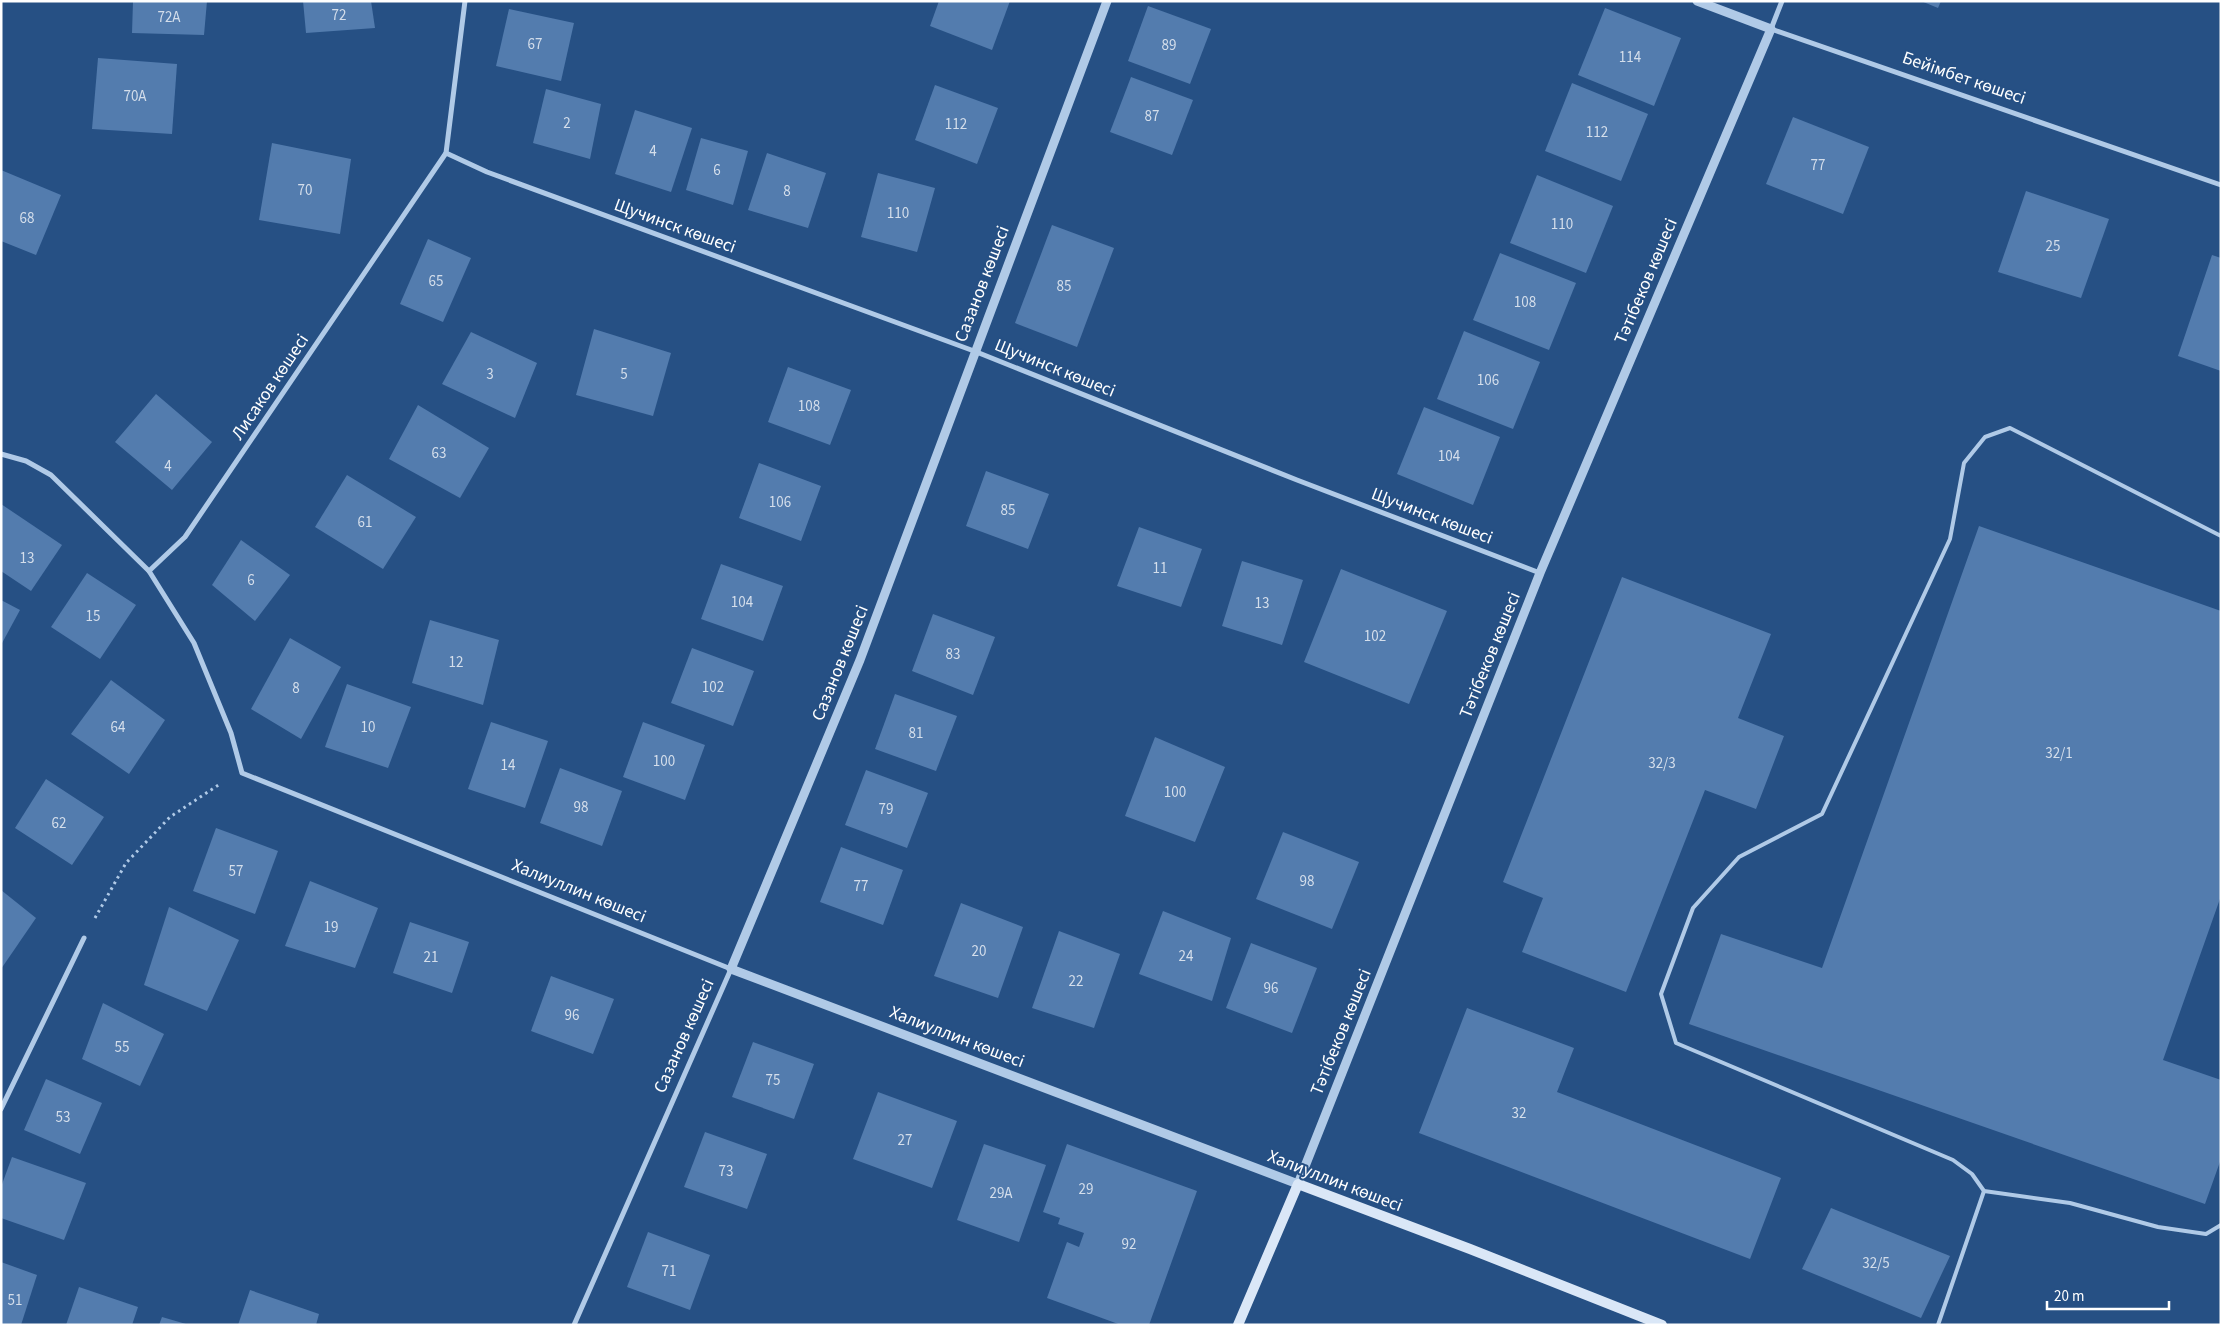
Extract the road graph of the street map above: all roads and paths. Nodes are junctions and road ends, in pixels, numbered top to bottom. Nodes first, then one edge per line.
1 (465, 1) edge
2 (1107, 1) edge
3 (1697, 1) edge
4 (1782, 1) edge
5 (1771, 28) junction
6 (446, 153) junction
7 (2221, 185) edge
8 (974, 351) junction
9 (1, 454) edge
10 (2221, 536) edge
11 (149, 571) junction
12 (1540, 572) junction
13 (242, 773) junction
14 (84, 938) joint
15 (731, 969) junction
16 (1, 1109) edge
17 (1298, 1184) junction
18 (1984, 1191) junction
19 (2221, 1226) edge
20 (574, 1325) edge
21 (1238, 1325) edge
22 (1662, 1325) edge
23 (1938, 1325) edge

1 - 6 street, Лисаков көшесі
2 - 8 street, Сазанов көшесі
3 - 5 street, Бейімбет көшесі
4 - 5 street, Тәтібеков көшесі
5 - 7 street, Бейімбет көшесі
5 - 12 street, Тәтібеков көшесі
6 - 8 street, Щучинск көшесі
6 - 11 street, Лисаков көшесі
8 - 12 street, Щучинск көшесі
8 - 15 street, Сазанов көшесі
9 - 11 street
10 - 18 lane
11 - 13 street
12 - 17 street, Тәтібеков көшесі
13 - 14 path
13 - 15 street, Халиуллин көшесі
14 - 16 street
15 - 17 street, Халиуллин көшесі
15 - 20 street, Сазанов көшесі
17 - 21 main road, Тәтібеков көшесі
17 - 22 main road, Халиуллин көшесі
18 - 19 lane
18 - 23 lane

